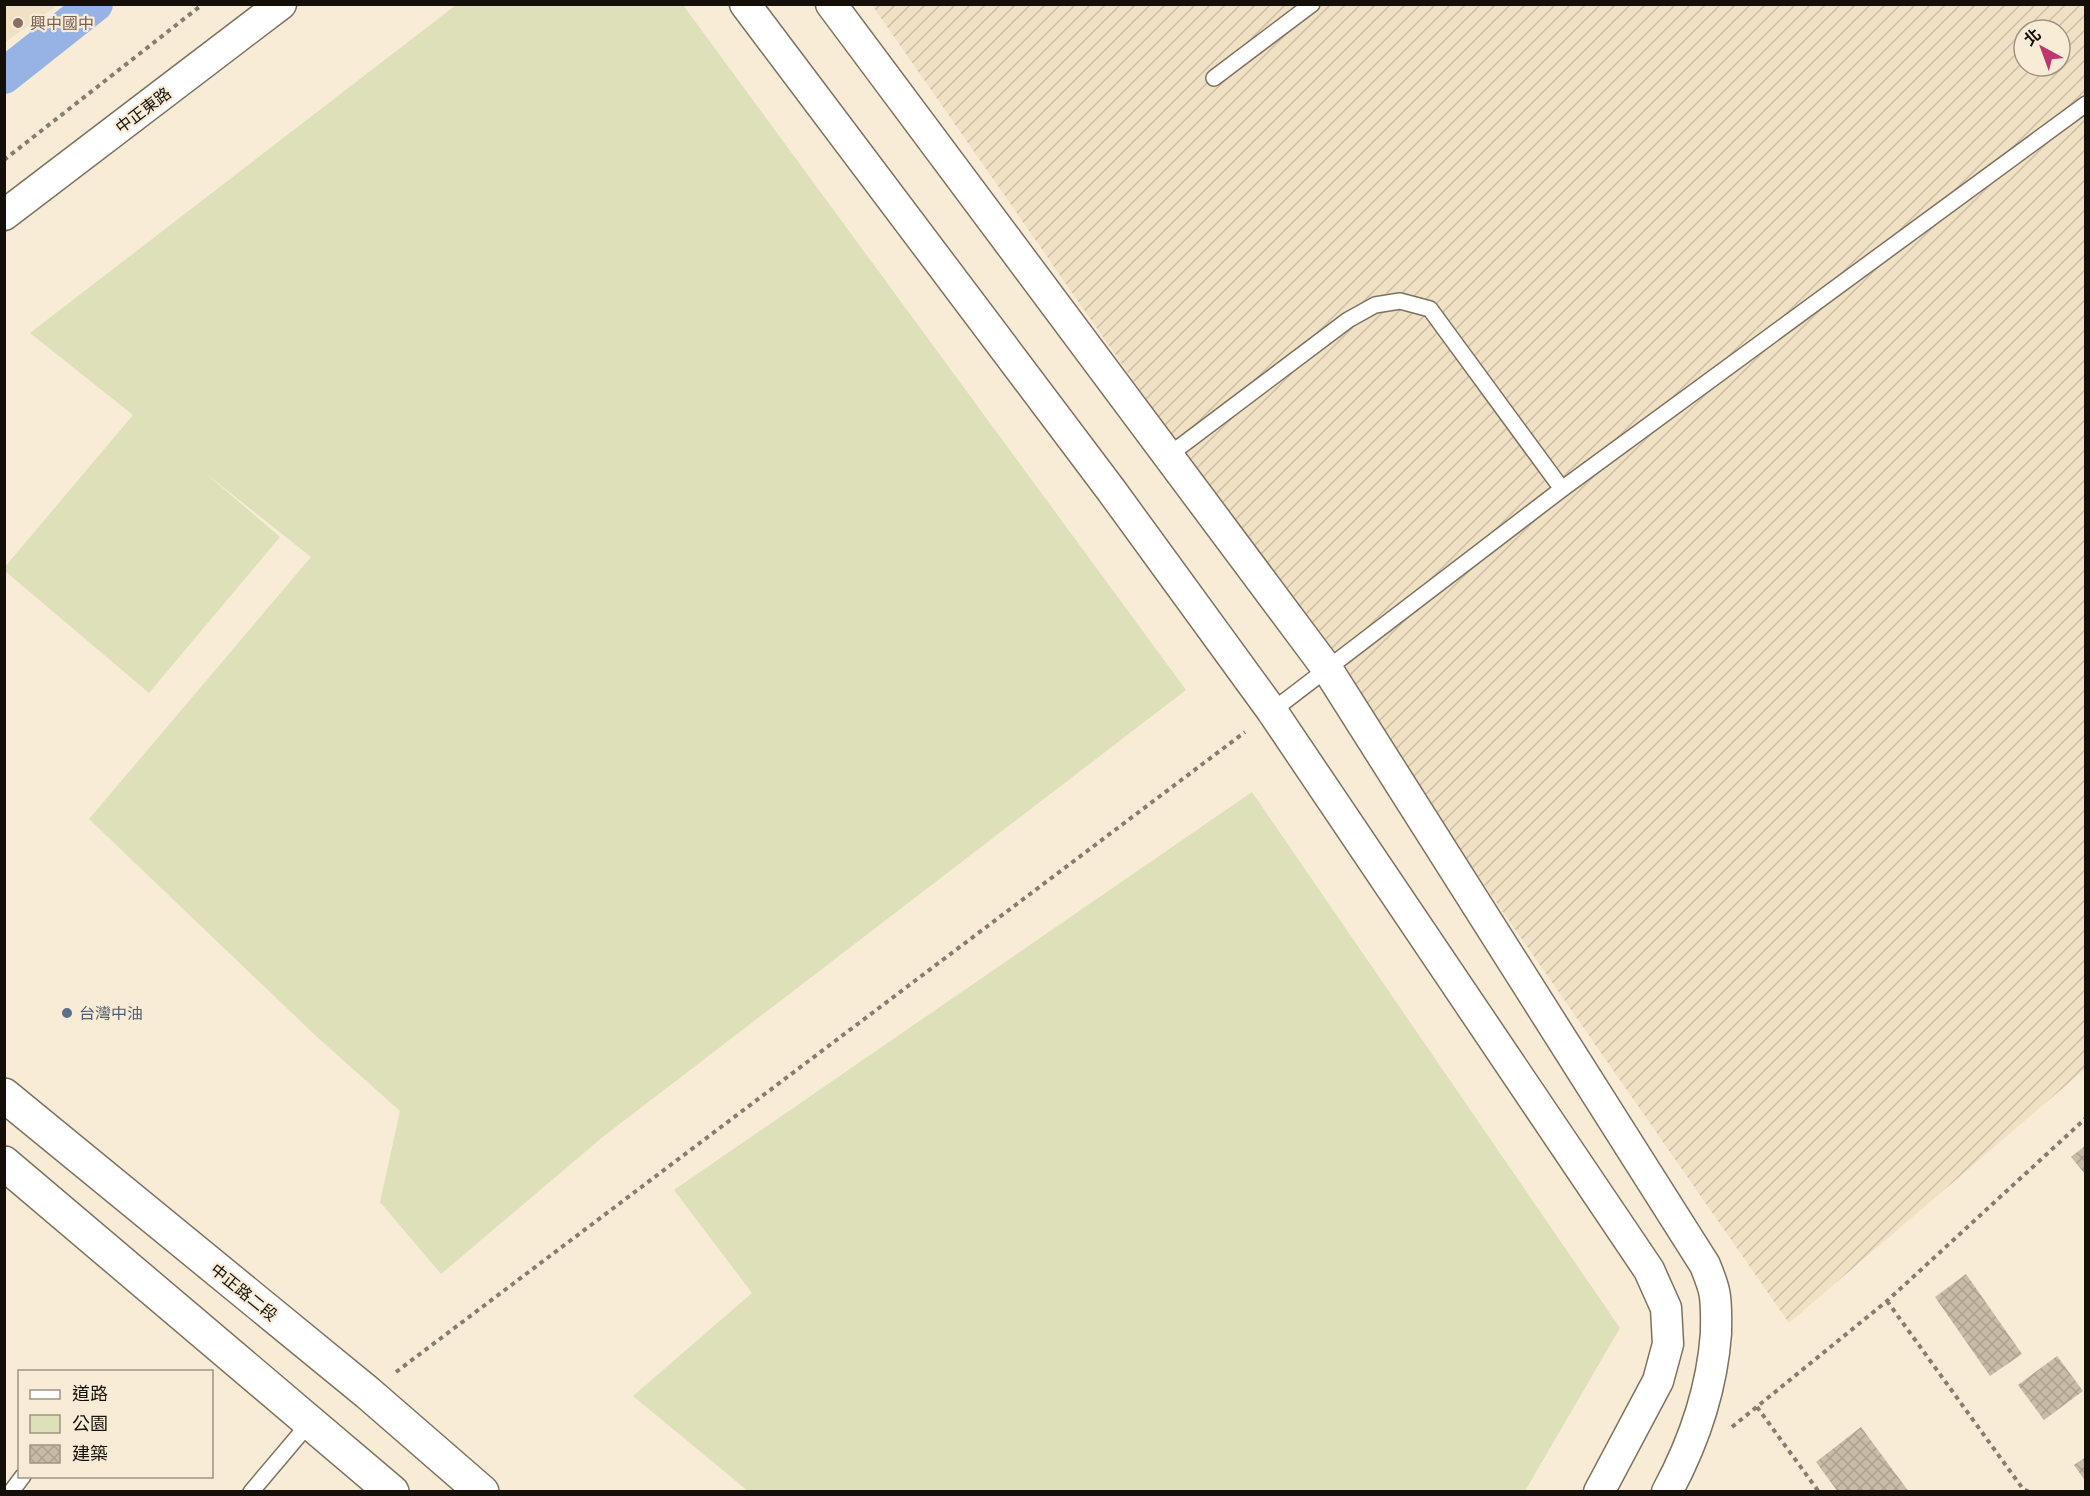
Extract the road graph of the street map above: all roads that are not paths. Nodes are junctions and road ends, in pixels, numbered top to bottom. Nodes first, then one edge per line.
1 (281, 4) edge
2 (745, 4) edge
3 (831, 4) edge
4 (1312, 4) edge
5 (1214, 78) dead end
6 (2085, 104) edge
7 (7, 210) edge
8 (1169, 455) junction
9 (1562, 489) junction
10 (1328, 670) junction
11 (1272, 711) junction
12 (4, 1095) edge
13 (4, 1163) edge
14 (311, 1421) junction
15 (21, 1478) edge
16 (11, 1491) edge
17 (251, 1491) edge
18 (392, 1491) edge
19 (482, 1491) edge
20 (1599, 1491) edge
21 (1667, 1491) edge

1 - 7 street, 中正東路
2 - 11 street
3 - 8 street
4 - 5 lane
6 - 9 lane
8 - 9 lane
8 - 10 street
9 - 10 lane
10 - 11 lane
10 - 21 street
11 - 20 street
12 - 19 main road, 中正路二段
13 - 14 main road
14 - 17 lane
14 - 18 main road
15 - 16 lane

